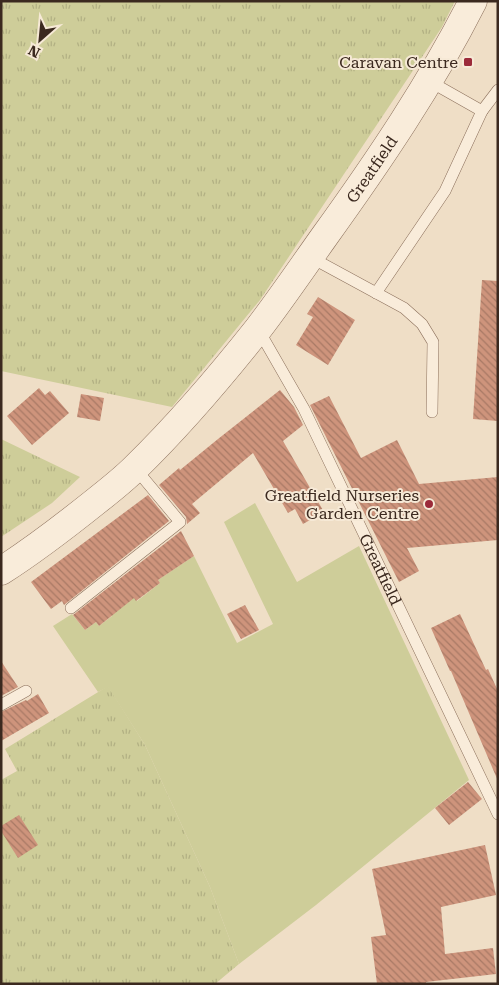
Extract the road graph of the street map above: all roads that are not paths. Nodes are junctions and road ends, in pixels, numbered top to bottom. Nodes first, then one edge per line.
1 (473, 1) edge
2 (429, 81) junction
3 (498, 90) edge
4 (482, 112) junction
5 (310, 256) junction
6 (376, 293) junction
7 (258, 329) junction
8 (432, 412) dead end
9 (135, 468) junction
10 (1, 571) edge
11 (71, 608) dead end
12 (26, 691) dead end
13 (1, 705) edge
14 (498, 814) edge

1 - 2 street, Greatfield
2 - 4 lane
2 - 5 street, Greatfield
3 - 4 lane
4 - 6 lane
5 - 6 lane
5 - 7 street, Greatfield
6 - 8 lane
7 - 9 street, Greatfield
7 - 14 lane, Greatfield
9 - 10 street, Greatfield
9 - 11 lane
12 - 13 lane

